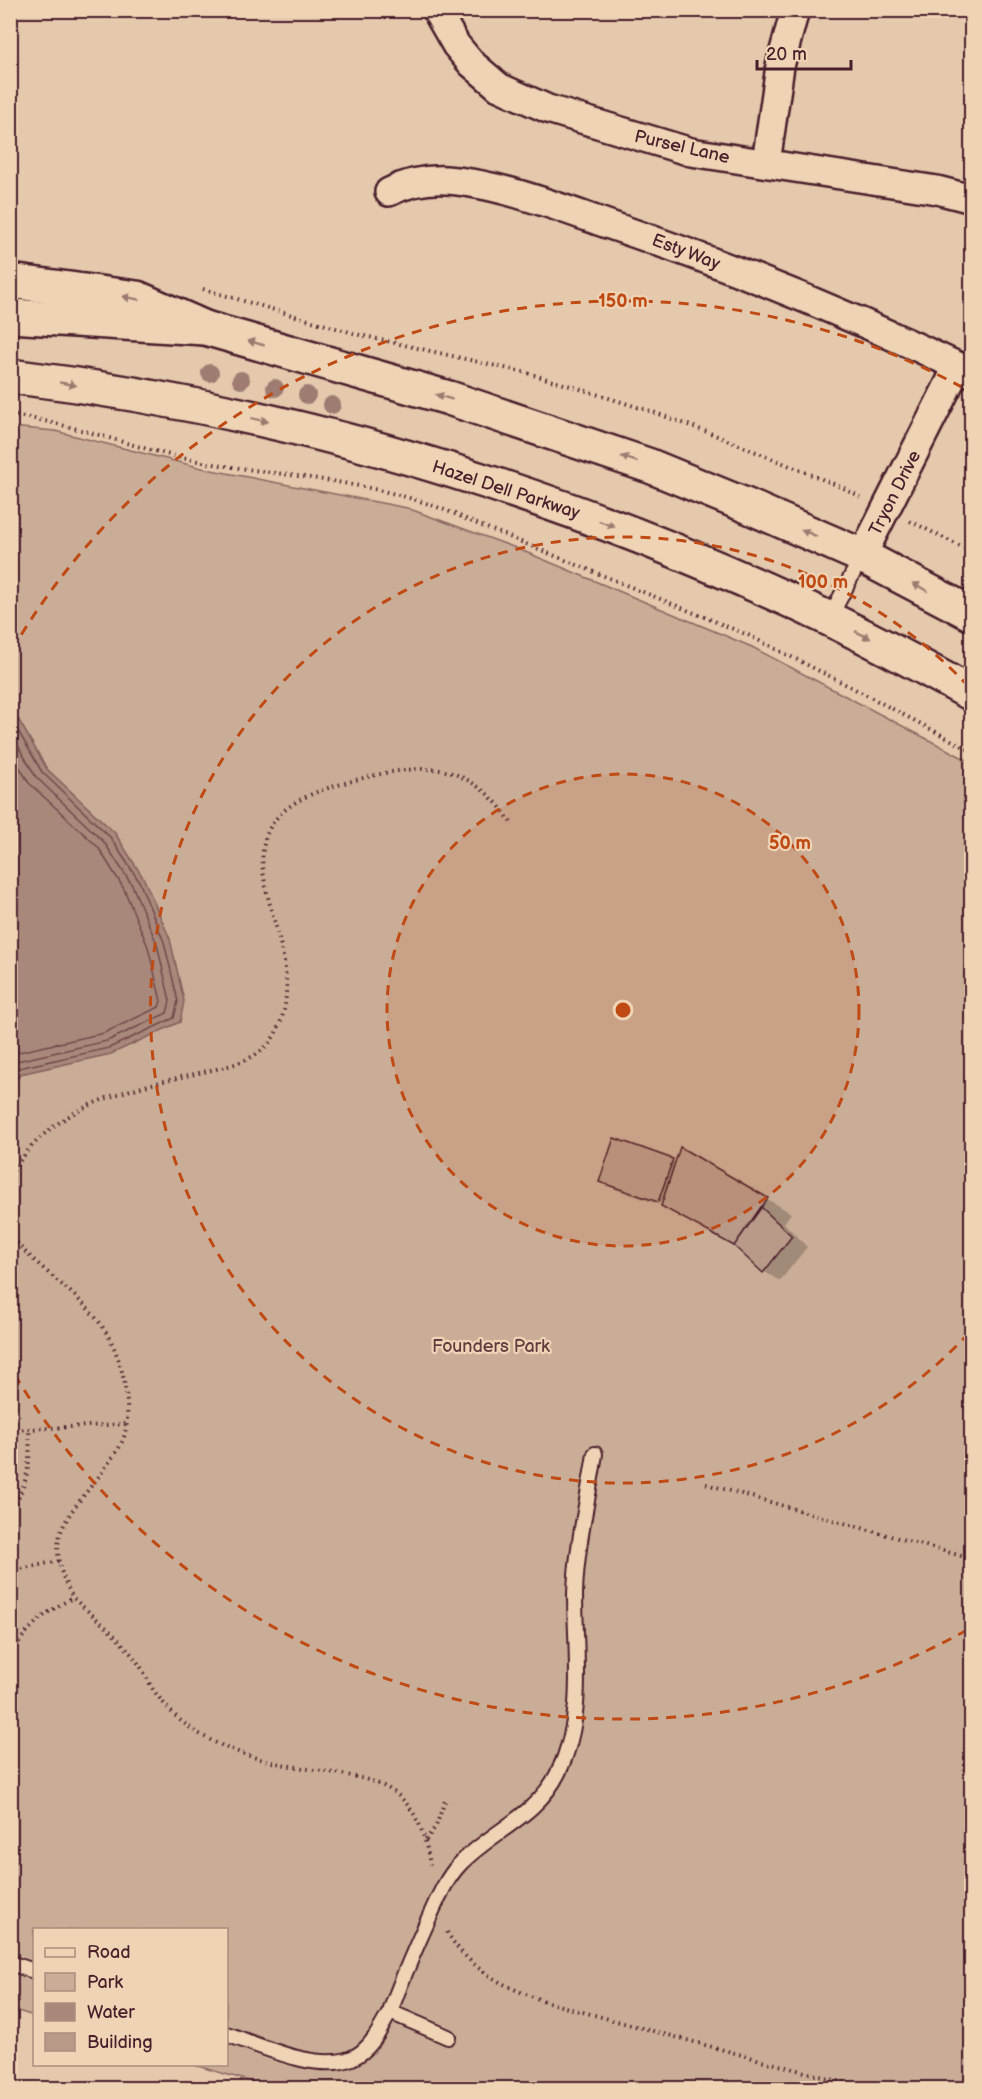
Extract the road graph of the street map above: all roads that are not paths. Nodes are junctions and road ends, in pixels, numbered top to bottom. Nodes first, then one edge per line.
1 (436, 10) edge
2 (795, 10) edge
3 (766, 164) junction
4 (388, 192) dead end
5 (972, 199) edge
6 (10, 281) edge
7 (10, 316) edge
8 (205, 328) junction
9 (965, 370) edge
10 (10, 376) edge
11 (862, 556) junction
12 (972, 614) edge
13 (829, 618) junction
14 (972, 693) edge
15 (595, 1454) dead end
16 (10, 1963) edge
17 (33, 1971) edge
18 (390, 2012) junction
19 (228, 2035) edge
20 (448, 2037) dead end

1 - 3 street, Pursel Lane
2 - 3 street
3 - 5 street, Pursel Lane
4 - 9 street, Esty Way
8 -> 6 main road
7 - 8 main road
11 -> 8 main road
9 - 11 street, Tryon Drive
10 -> 13 main road, Hazel Dell Parkway
12 -> 11 main road
11 - 13 lane, Tryon Drive
13 -> 14 main road, Hazel Dell Parkway
15 - 18 lane
16 - 17 lane
18 - 19 lane
18 - 20 lane

